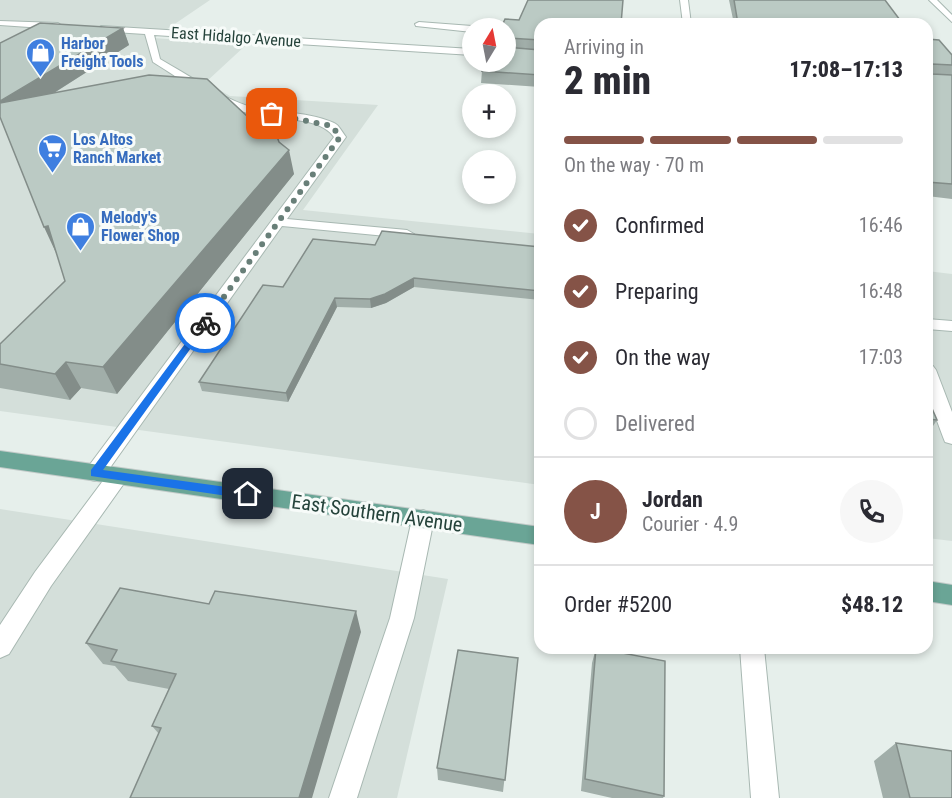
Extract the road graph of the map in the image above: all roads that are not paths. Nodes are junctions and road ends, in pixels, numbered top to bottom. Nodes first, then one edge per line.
1 (684, 0) edge
2 (933, 0) edge
3 (686, 18) edge
4 (952, 20) edge
5 (0, 22) edge
6 (419, 24) dead end
7 (447, 26) junction
8 (73, 27) edge
9 (462, 28) edge
10 (95, 29) edge
11 (149, 32) junction
12 (450, 51) junction
13 (462, 52) edge
14 (278, 222) junction
15 (421, 236) edge
16 (933, 324) edge
17 (952, 326) edge
18 (933, 386) edge
19 (952, 436) edge
20 (0, 459) edge
21 (95, 473) junction
22 (118, 476) junction
23 (423, 519) junction
24 (534, 535) edge
25 (933, 592) edge
26 (952, 595) edge
27 (0, 646) edge
28 (753, 654) edge
29 (343, 798) edge
30 (765, 798) edge

1 - 3 street
2 - 4 street
5 - 8 street
6 - 7 street
7 - 9 street
7 - 12 street
10 - 11 street, East Hidalgo Avenue
11 - 12 street, East Hidalgo Avenue
11 - 14 street
12 - 13 street, East Hidalgo Avenue
14 - 15 street
14 - 21 street
16 - 17 street
18 - 19 street
20 - 21 main road, East Southern Avenue
21 - 22 main road, East Southern Avenue
22 - 23 main road, East Southern Avenue
22 - 27 street
23 - 24 main road, East Southern Avenue
23 - 29 street
25 - 26 main road
28 - 30 street

